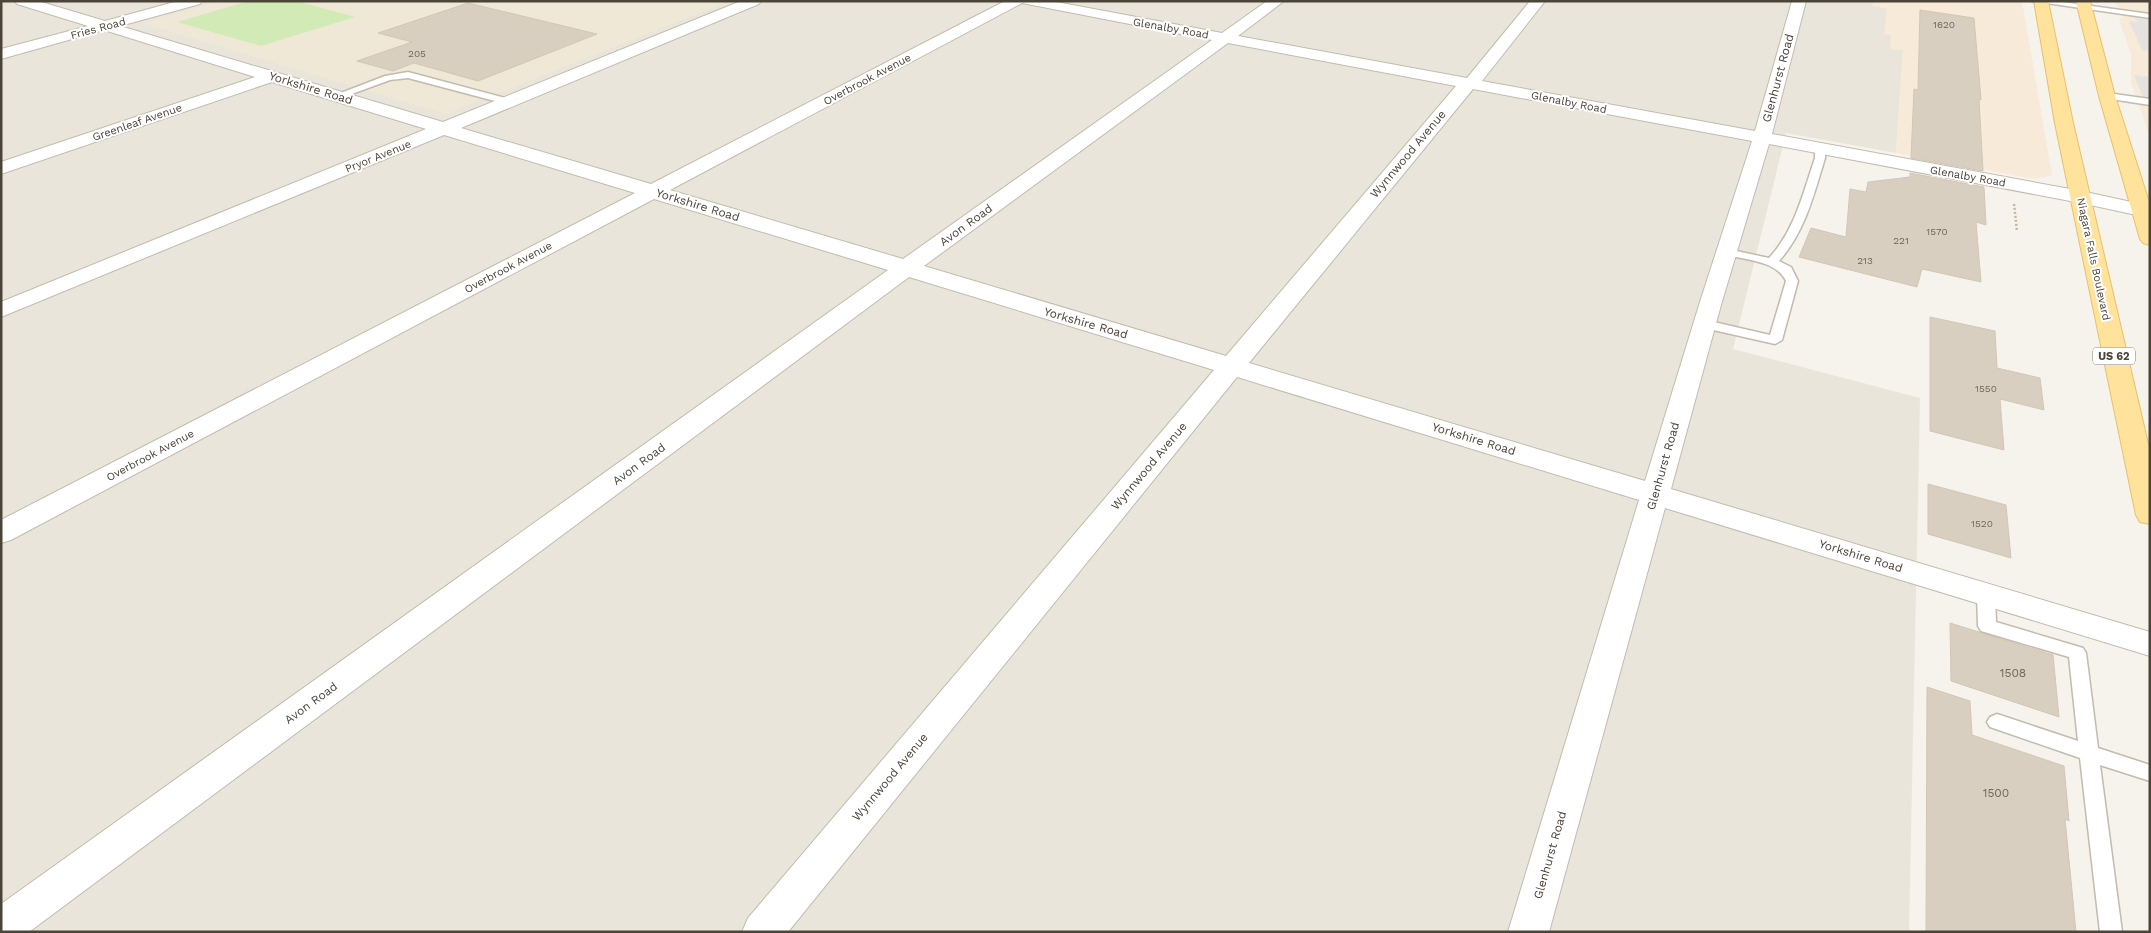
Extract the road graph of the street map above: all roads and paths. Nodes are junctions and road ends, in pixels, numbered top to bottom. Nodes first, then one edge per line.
1 (22, 1) edge
2 (195, 1) edge
3 (754, 1) edge
4 (1016, 1) edge
5 (1027, 1) edge
6 (1277, 1) edge
7 (1538, 1) edge
8 (1798, 1) edge
9 (2036, 1) edge
10 (2041, 2) edge
11 (2085, 3) edge
12 (2150, 10) edge
13 (2150, 16) edge
14 (104, 26) junction
15 (1225, 38) junction
16 (1, 54) edge
17 (274, 76) junction
18 (1469, 83) junction
19 (338, 96) junction
20 (2108, 96) junction
21 (510, 102) junction
22 (2150, 102) edge
23 (446, 128) junction
24 (1762, 138) junction
25 (1820, 149) junction
26 (1, 168) edge
27 (653, 191) junction
28 (2081, 197) junction
29 (2014, 203) dead end
30 (2146, 211) edge
31 (2018, 232) dead end
32 (2150, 239) edge
33 (1727, 252) junction
34 (1772, 262) junction
35 (905, 269) junction
36 (1, 310) edge
37 (1705, 324) junction
38 (1232, 366) junction
39 (1656, 493) junction
40 (2150, 515) edge
41 (1, 533) edge
42 (1986, 594) junction
43 (2150, 644) edge
44 (1997, 722) dead end
45 (2089, 753) junction
46 (2150, 773) edge
47 (1, 928) edge
48 (762, 932) edge
49 (1528, 932) edge
50 (2110, 932) edge

1 - 14 street, Yorkshire Road
2 - 14 street, Fries Road
3 - 21 street, Pryor Avenue
4 - 27 street, Overbrook Avenue
5 - 15 street, Glenalby Road
6 - 15 street, Avon Road
7 - 18 street, Wynnwood Avenue
8 - 24 street, Glenhurst Road
9 - 10 lane
10 - 11 lane
10 - 28 main road, Niagara Falls Boulevard / US 62
11 - 12 lane
11 - 13 lane
11 - 20 main road
14 - 16 street, Fries Road
14 - 17 street, Yorkshire Road
15 - 18 street, Glenalby Road
15 - 35 street, Avon Road
17 - 19 street, Yorkshire Road
17 - 26 street, Greenleaf Avenue
18 - 24 street, Glenalby Road
18 - 38 street, Wynnwood Avenue
19 - 21 lane
19 - 23 street, Yorkshire Road
20 - 22 lane
20 - 30 main road
21 - 23 street, Pryor Avenue
23 - 27 street, Yorkshire Road
23 - 36 street, Pryor Avenue
24 - 25 street, Glenalby Road
24 - 33 street, Glenhurst Road
25 - 28 street, Glenalby Road
25 - 34 lane
27 - 35 street, Yorkshire Road
27 - 41 street, Overbrook Avenue
28 - 30 street, Glenalby Road
28 - 40 main road, Niagara Falls Boulevard / US 62
29 - 31 path
30 - 32 main road
33 - 34 lane
33 - 37 street, Glenhurst Road
34 - 37 lane
35 - 38 street, Yorkshire Road
35 - 47 street, Avon Road
37 - 39 street, Glenhurst Road
38 - 39 street, Yorkshire Road
38 - 48 street, Wynnwood Avenue
39 - 42 street, Yorkshire Road
39 - 49 street, Glenhurst Road
42 - 43 street, Yorkshire Road
42 - 45 lane
44 - 45 lane
45 - 46 lane
45 - 50 lane

